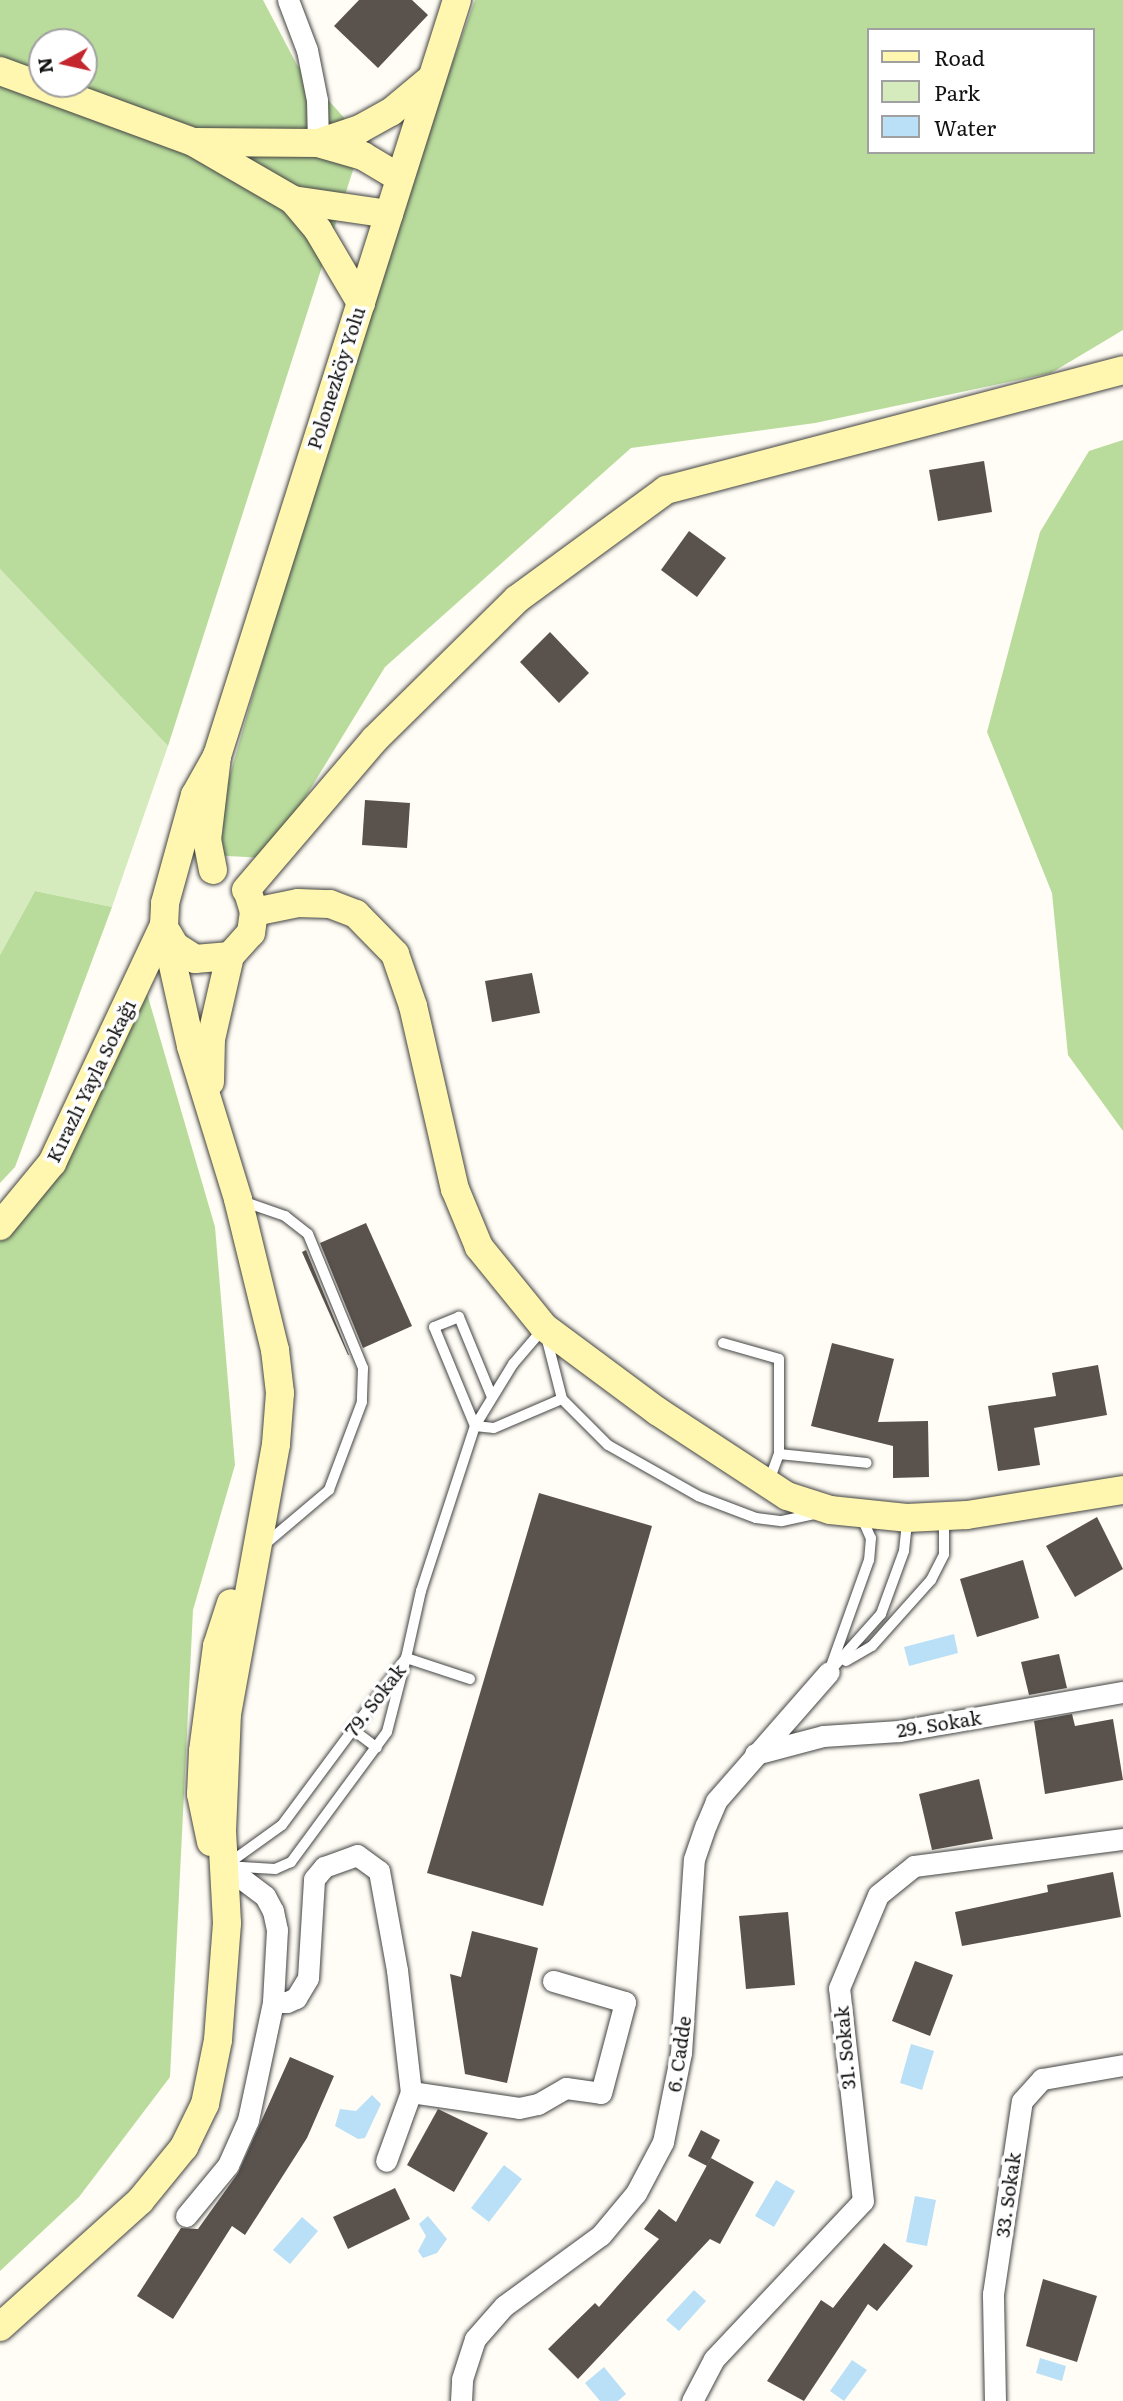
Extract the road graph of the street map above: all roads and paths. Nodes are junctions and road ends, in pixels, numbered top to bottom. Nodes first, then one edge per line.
1 (288, 0) edge
2 (457, 0) edge
3 (0, 71) edge
4 (432, 78) junction
5 (193, 142) junction
6 (318, 143) junction
7 (400, 178) junction
8 (293, 200) junction
9 (389, 214) junction
10 (361, 303) junction
11 (1123, 370) edge
12 (217, 755) junction
13 (214, 870) junction
14 (170, 892) junction
15 (250, 901) junction
16 (164, 925) junction
17 (230, 956) junction
18 (210, 1098) junction
19 (238, 1199) junction
20 (0, 1226) edge
21 (544, 1327) junction
22 (723, 1343) dead end
23 (492, 1396) junction
24 (562, 1399) junction
25 (475, 1426) junction
26 (779, 1454) junction
27 (867, 1464) dead end
28 (768, 1483) junction
29 (1123, 1490) edge
30 (830, 1510) junction
31 (860, 1513) junction
32 (944, 1516) junction
33 (907, 1518) junction
34 (254, 1553) junction
35 (406, 1658) junction
36 (829, 1672) junction
37 (470, 1679) dead end
38 (1123, 1692) edge
39 (352, 1729) junction
40 (377, 1748) junction
41 (755, 1754) junction
42 (1123, 1839) edge
43 (225, 1866) junction
44 (553, 1981) dead end
45 (273, 2001) junction
46 (1123, 2065) edge
47 (411, 2092) junction
48 (386, 2161) dead end
49 (186, 2216) dead end
50 (0, 2327) edge
51 (461, 2401) edge
52 (692, 2401) edge
53 (995, 2401) edge

1 - 6 street
2 - 4 street, Polonezköy Yolu
3 - 5 street
4 - 6 street
4 - 7 street, Polonezköy Yolu
5 - 6 street
5 - 8 street
6 - 7 street
7 - 9 street, Polonezköy Yolu
8 - 9 street
8 - 10 street
9 - 10 street, Polonezköy Yolu
10 - 12 street, Polonezköy Yolu
11 - 15 street
12 - 13 street
12 - 14 street
13 - 14 street
13 - 15 street
14 - 16 street
15 - 17 street
15 - 21 street
16 - 17 street
16 - 18 street
16 - 20 street, Kırazlı Yayla Sokağı
17 - 18 street
18 - 19 street
19 - 34 street
19 - 34 lane
21 - 23 lane
21 - 24 lane
21 - 28 street
22 - 26 lane
23 - 25 lane
23 - 25 lane
24 - 25 lane
24 - 30 lane
25 - 35 lane
26 - 27 lane
26 - 28 lane
28 - 30 street
29 - 32 street
30 - 31 street
31 - 33 street
31 - 36 lane
32 - 33 street
32 - 36 lane
33 - 36 lane
34 - 43 street
35 - 37 lane
35 - 39 lane, 79. Sokak
35 - 40 lane, 79. Sokak
36 - 41 street, 6. Cadde
38 - 41 street, 29. Sokak
39 - 40 lane
39 - 43 lane, 79. Sokak
40 - 43 lane, 79. Sokak
41 - 51 street, 6. Cadde
42 - 52 street, 31. Sokak
43 - 45 street
43 - 50 street
44 - 47 street
45 - 47 street
45 - 49 street
46 - 53 street, 33. Sokak
47 - 48 street

